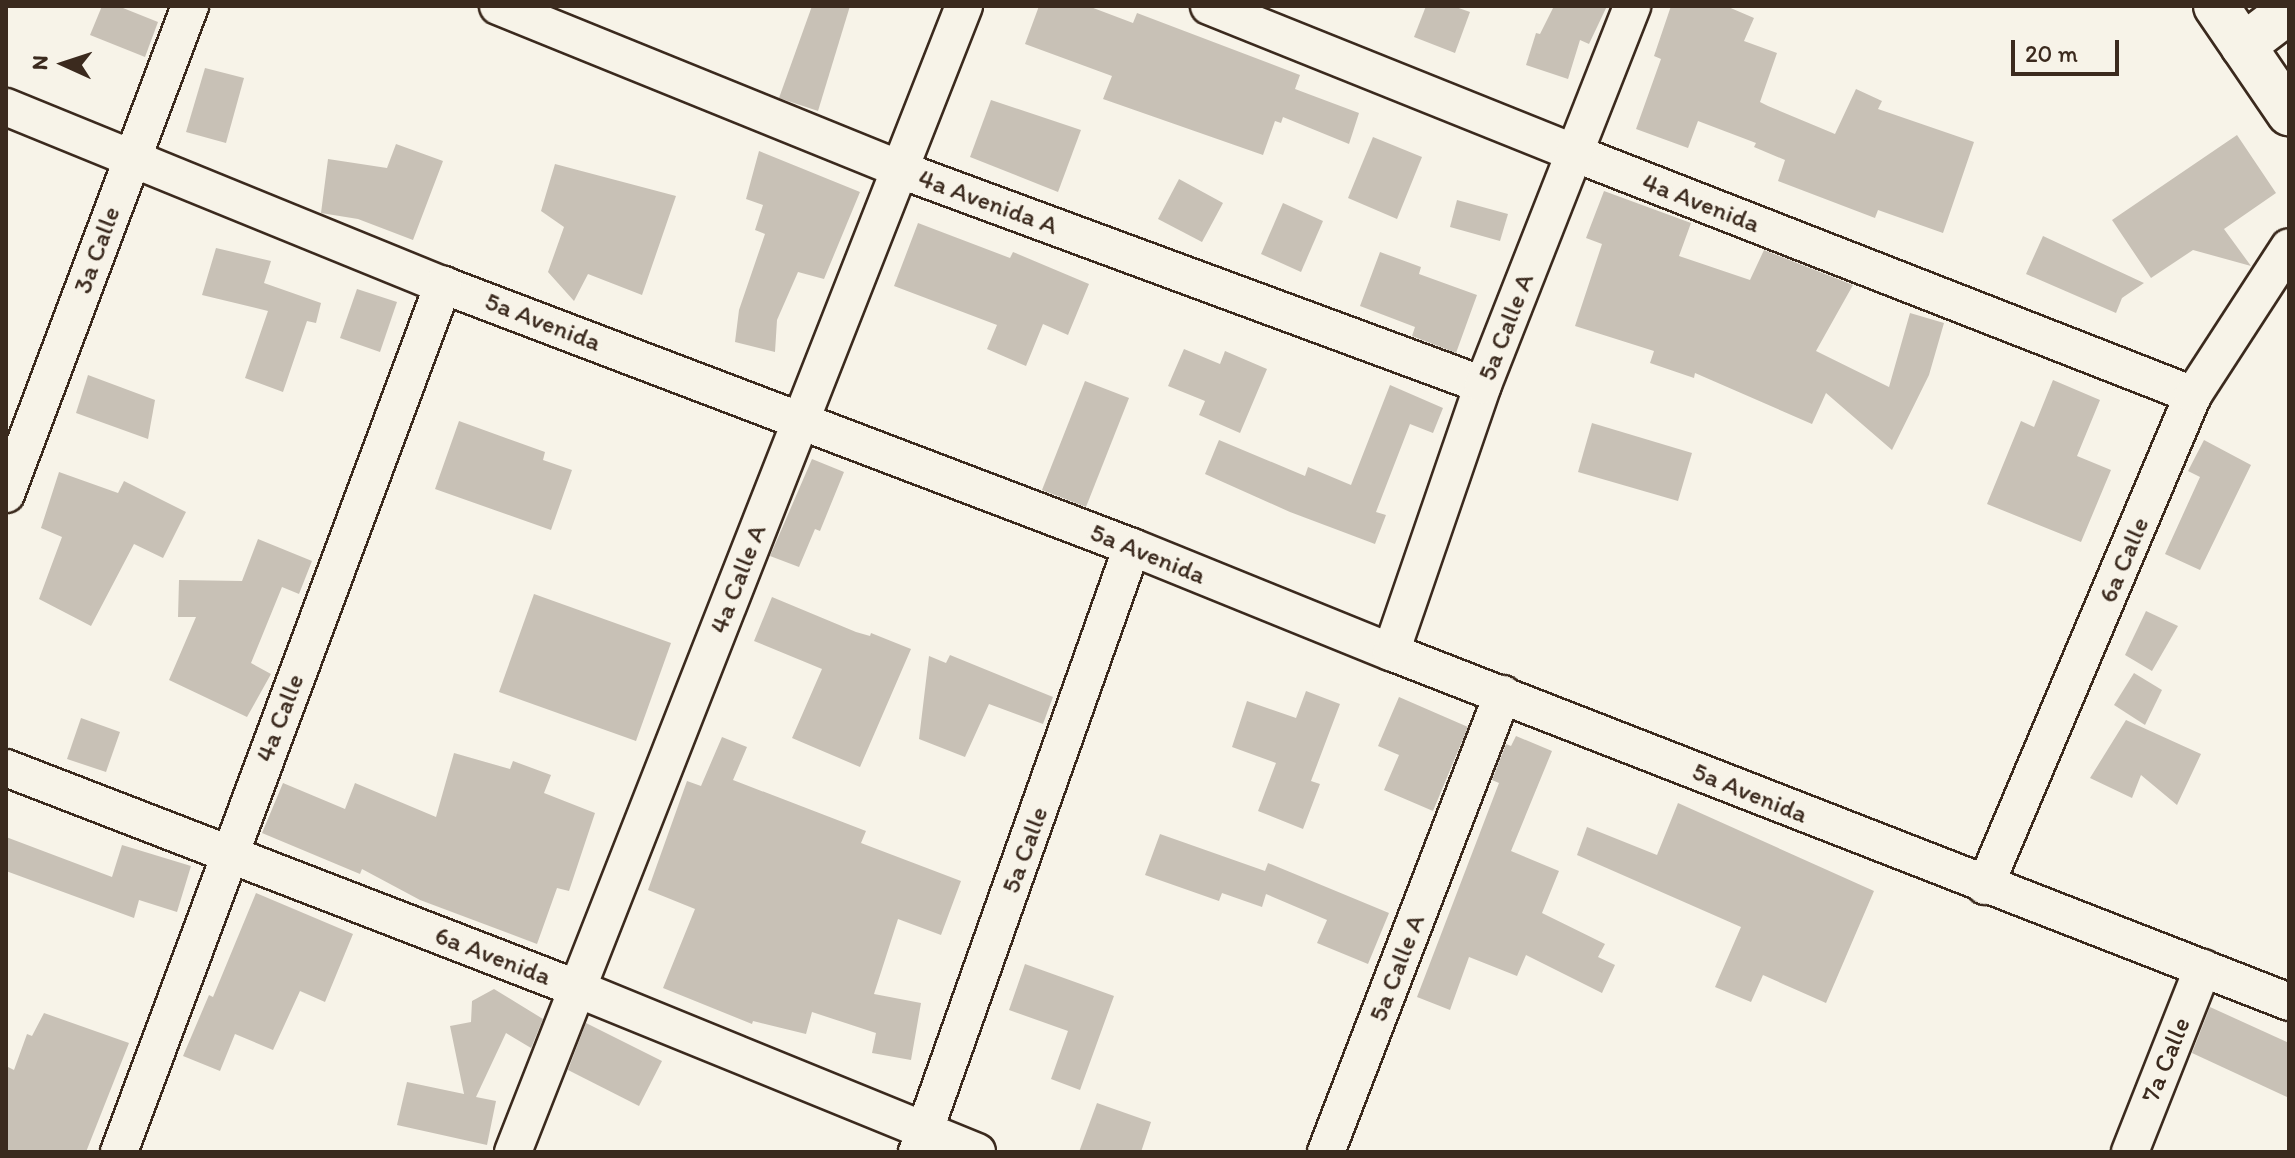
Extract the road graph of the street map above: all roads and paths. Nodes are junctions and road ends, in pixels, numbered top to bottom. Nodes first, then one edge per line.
1 (190, 6) edge
2 (498, 6) edge
3 (964, 6) edge
4 (1209, 6) edge
5 (1632, 6) edge
6 (2216, 6) edge
7 (2284, 13) edge
8 (2243, 46) junction
9 (6, 107) edge
10 (2289, 113) edge
11 (1574, 153) junction
12 (132, 156) junction
13 (901, 170) junction
14 (2289, 247) edge
15 (443, 285) junction
16 (1483, 385) junction
17 (2193, 395) junction
18 (801, 419) junction
19 (6, 494) edge
20 (1132, 547) junction
21 (1391, 652) junction
22 (1503, 694) junction
23 (6, 768) edge
24 (228, 854) junction
25 (1985, 886) junction
26 (2203, 968) junction
27 (578, 989) junction
28 (2289, 1002) edge
29 (921, 1142) edge
30 (119, 1152) edge
31 (513, 1152) edge
32 (977, 1152) edge
33 (1326, 1152) edge
34 (2130, 1152) edge

1 - 12 street, 3a Calle
2 - 13 street, 4a Avenida A
3 - 13 street, 4a Calle A
4 - 11 street, 4a Avenida
5 - 11 street, 5a Calle A
6 - 8 main road
7 - 8 main road
8 - 10 main road
9 - 12 street, 5a Avenida
11 - 16 street, 5a Calle A
11 - 17 street, 4a Avenida
12 - 15 street, 5a Avenida
12 - 19 street, 3a Calle
13 - 16 street, 4a Avenida A
13 - 18 street, 4a Calle A
14 - 17 street, 6a Calle
15 - 18 street, 5a Avenida
15 - 24 street, 4a Calle
16 - 21 street, 5a Calle A
17 - 25 street, 6a Calle
18 - 20 street, 5a Avenida
18 - 27 street, 4a Calle A
20 - 21 street, 5a Avenida
20 - 29 street, 5a Calle
21 - 22 street, 5a Avenida
22 - 25 street, 5a Avenida
22 - 33 street, 5a Calle A
23 - 24 street, 6a Avenida
24 - 27 street, 6a Avenida
24 - 30 street, 4a Calle
25 - 26 street, 5a Avenida
26 - 28 street, 5a Avenida
26 - 34 street, 7a Calle
27 - 29 street, 6a Avenida
27 - 31 street, 4a Calle A
29 - 32 street, 6a Avenida

